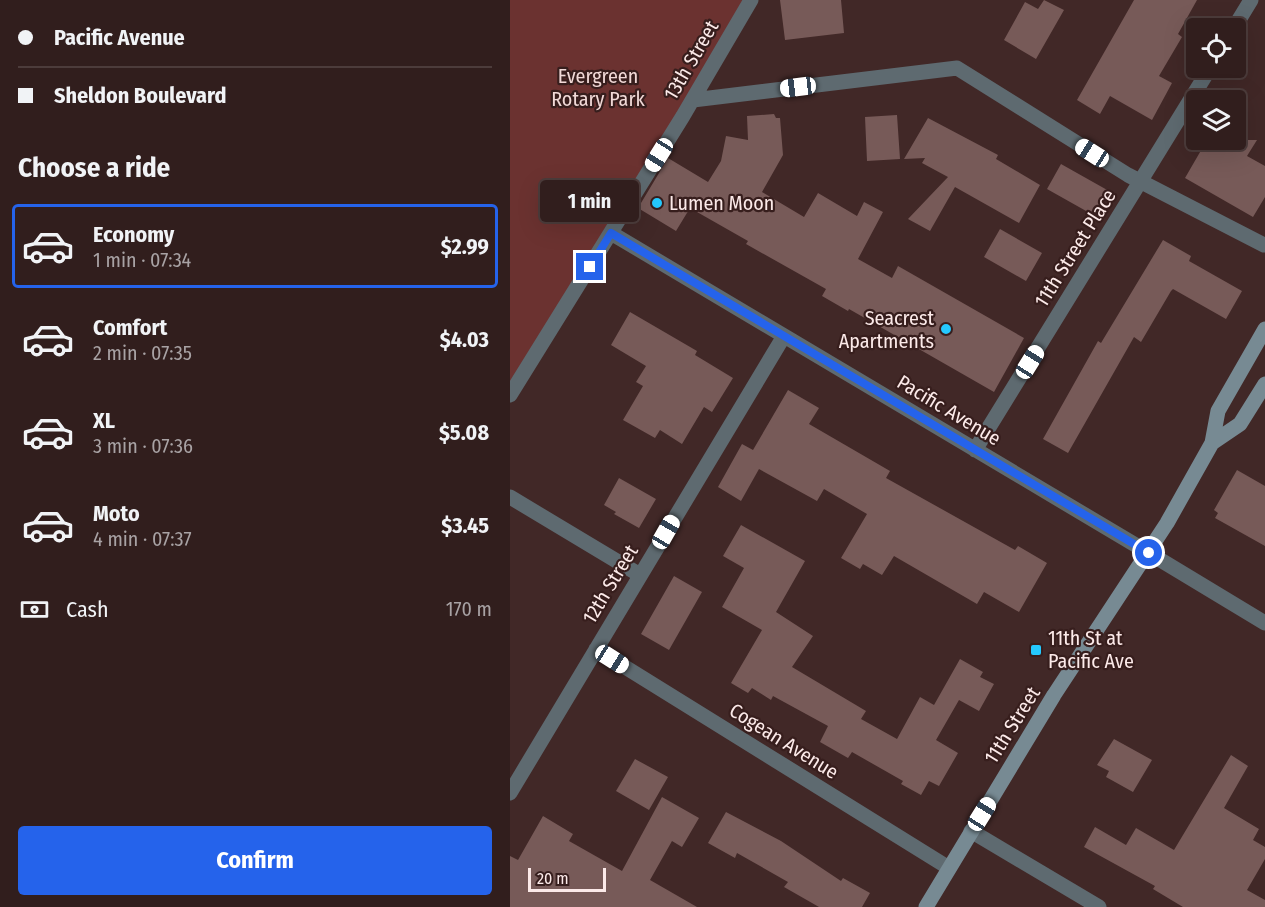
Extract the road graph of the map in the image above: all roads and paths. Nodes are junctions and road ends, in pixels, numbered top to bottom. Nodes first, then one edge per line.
1 (751, 0) edge
2 (1251, 0) edge
3 (1240, 18) edge
4 (1204, 78) edge
5 (693, 100) junction
6 (1141, 182) junction
7 (611, 233) junction
8 (1264, 245) edge
9 (1265, 329) edge
10 (784, 336) junction
11 (1265, 384) edge
12 (510, 395) edge
13 (1212, 443) junction
14 (975, 450) junction
15 (510, 497) edge
16 (1149, 553) junction
17 (640, 575) junction
18 (1265, 623) edge
19 (596, 649) junction
20 (510, 793) edge
21 (971, 831) junction
22 (949, 868) junction
23 (926, 907) edge
24 (1099, 907) edge

1 - 5 street, 13th Street
2 - 3 street
4 - 6 street, 11th Street Place
5 - 6 street
5 - 7 street, 13th Street
6 - 8 street
6 - 14 street, 11th Street Place
7 - 10 street, Pacific Avenue
7 - 12 street, 13th Street
9 - 13 main road, 11th Street
10 - 14 street, Pacific Avenue
10 - 17 street, 12th Street
11 - 13 main road, 11th Street
13 - 16 main road, 11th Street
14 - 16 street, Pacific Avenue
15 - 17 street
16 - 18 street, Pacific Avenue
16 - 21 main road, 11th Street
17 - 19 street, 12th Street
19 - 20 street, 12th Street
19 - 22 street, Cogean Avenue
21 - 22 main road, 11th Street
21 - 24 street
22 - 23 main road, 11th Street

